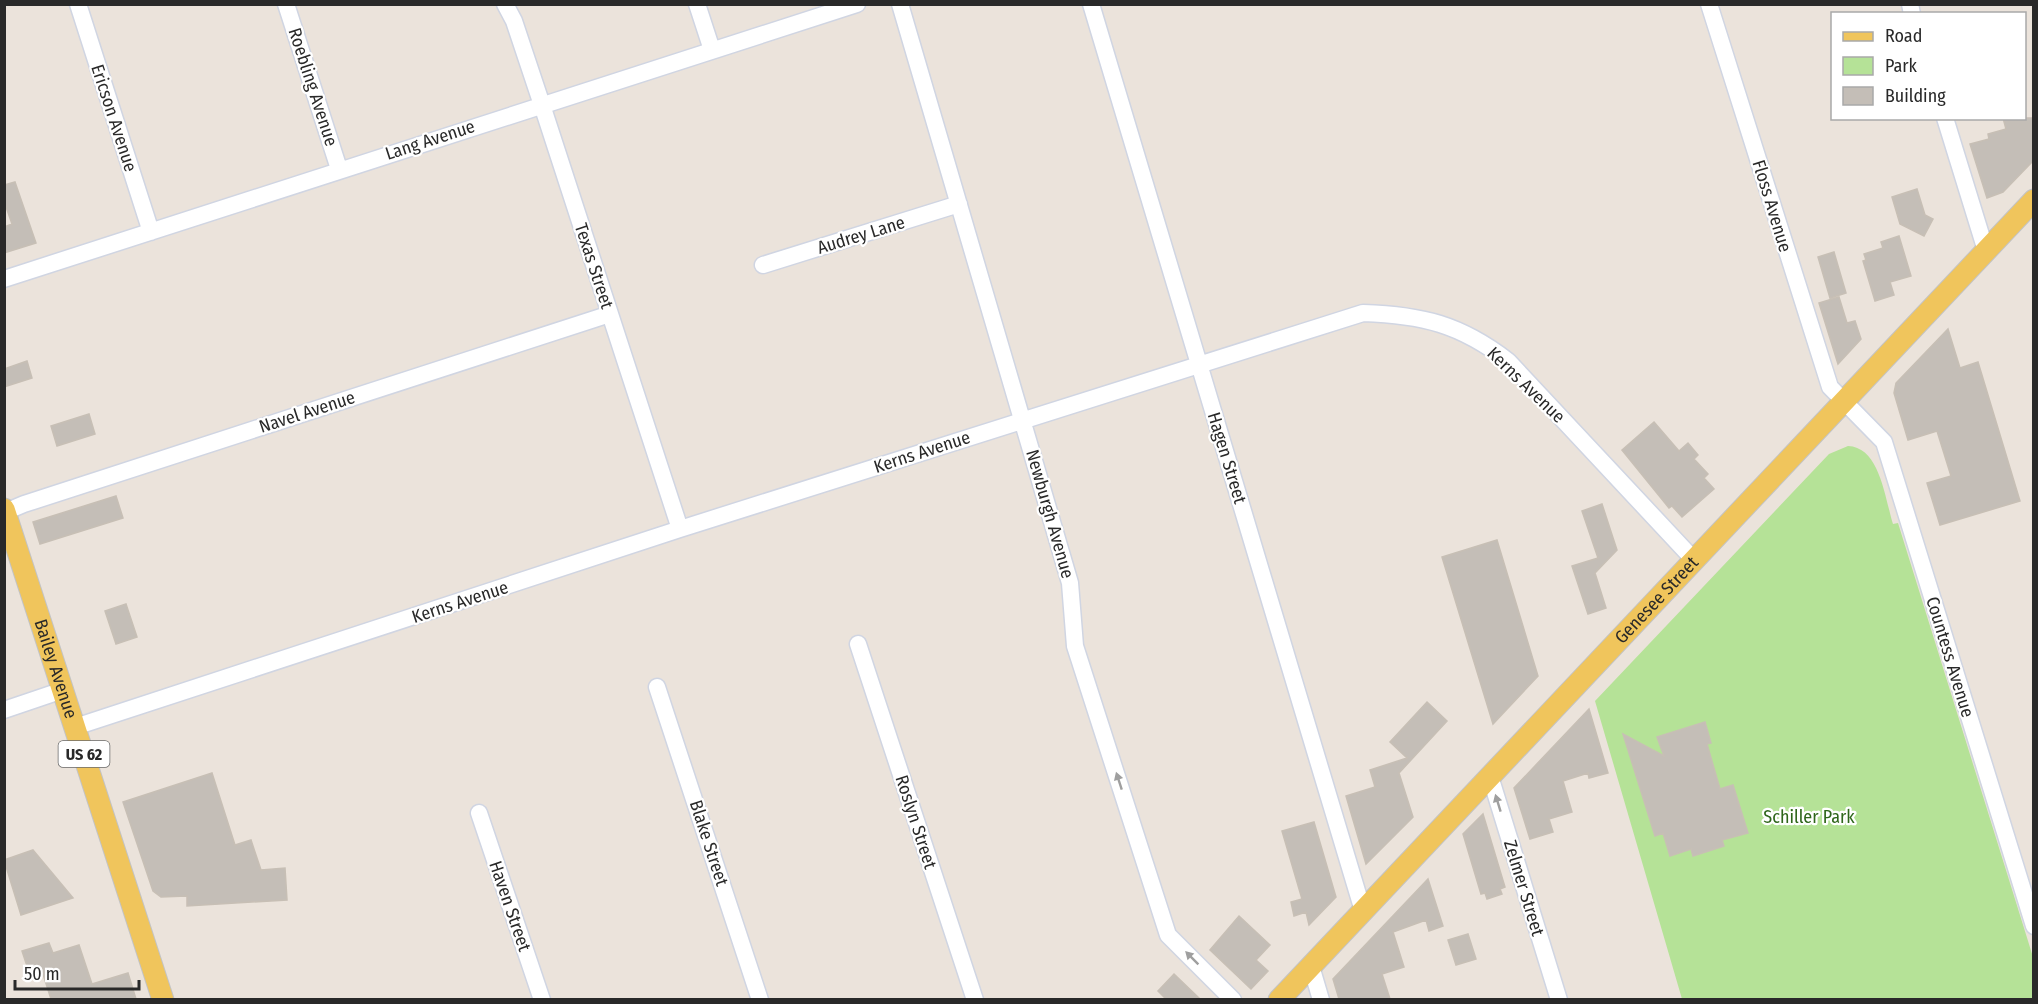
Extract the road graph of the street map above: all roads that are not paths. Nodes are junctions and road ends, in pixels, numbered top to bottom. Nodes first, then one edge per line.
1 (78, 4) edge
2 (286, 4) edge
3 (505, 4) edge
4 (697, 4) edge
5 (857, 4) edge
6 (900, 4) edge
7 (1091, 4) edge
8 (1709, 4) edge
9 (712, 50) junction
10 (542, 105) junction
11 (1946, 120) edge
12 (339, 170) junction
13 (2034, 200) edge
14 (959, 204) junction
15 (151, 232) junction
16 (1986, 251) junction
17 (763, 265) dead end
18 (4, 279) edge
19 (609, 314) junction
20 (1199, 364) junction
21 (1843, 403) junction
22 (1023, 420) junction
23 (5, 511) edge
24 (680, 529) junction
25 (1694, 560) junction
26 (858, 644) dead end
27 (657, 687) dead end
28 (63, 690) junction
29 (4, 710) edge
30 (75, 727) junction
31 (1490, 776) junction
32 (479, 813) dead end
33 (1363, 911) junction
34 (2034, 926) edge
35 (1311, 966) junction
36 (163, 999) edge
37 (542, 999) edge
38 (760, 999) edge
39 (975, 999) edge
40 (1233, 999) edge
41 (1279, 999) edge
42 (1321, 999) edge
43 (1559, 999) edge

1 - 15 street, Ericson Avenue
2 - 12 street, Roebling Avenue
3 - 10 street, Texas Street
4 - 9 street
5 - 9 street, Lang Avenue
6 - 14 street, Newburgh Avenue
7 - 20 street, Hagen Street
8 - 21 street, Floss Avenue
9 - 10 street, Lang Avenue
10 - 12 street, Lang Avenue
10 - 19 street, Texas Street
11 - 16 street
12 - 15 street, Lang Avenue
13 - 16 main road, Genesee Street
14 - 17 street, Audrey Lane
14 - 22 street, Newburgh Avenue
15 - 18 street, Lang Avenue
16 - 21 main road, Genesee Street
19 - 23 street, Navel Avenue
19 - 24 street, Texas Street
20 - 22 street, Kerns Avenue
20 - 25 street, Kerns Avenue
20 - 33 street, Hagen Street
21 - 25 main road, Genesee Street
21 - 34 street, Countess Avenue
22 - 24 street, Kerns Avenue
40 -> 22 street, Newburgh Avenue
23 - 28 main road, Bailey Avenue / US 62
24 - 30 street, Kerns Avenue
25 - 31 main road, Genesee Street
26 - 39 street, Roslyn Street
27 - 38 street, Blake Street
28 - 29 street
28 - 30 main road, Bailey Avenue / US 62
30 - 36 main road, Bailey Avenue / US 62
31 - 33 main road, Genesee Street
43 -> 31 street, Zelmer Street
32 - 37 street, Haven Street
33 - 35 main road, Genesee Street
35 - 41 main road, Genesee Street
35 - 42 street

